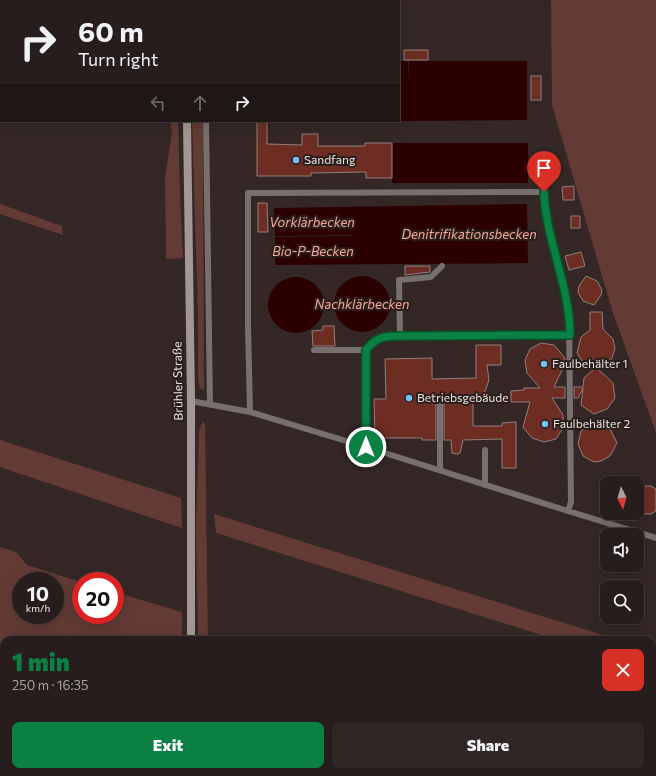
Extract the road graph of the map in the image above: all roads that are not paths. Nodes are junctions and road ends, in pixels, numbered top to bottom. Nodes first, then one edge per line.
1 (187, 122) edge
2 (206, 122) edge
3 (442, 266) dead end
4 (570, 335) junction
5 (400, 336) junction
6 (314, 350) dead end
7 (366, 350) junction
8 (191, 401) junction
9 (210, 404) junction
10 (440, 404) dead end
11 (250, 412) junction
12 (366, 447) junction
13 (485, 450) dead end
14 (440, 470) junction
15 (485, 485) junction
16 (568, 511) junction
17 (656, 538) edge
18 (191, 636) edge

1 - 8 street, Brühler Straße
2 - 9 lane
3 - 5 lane
4 - 5 lane
4 - 11 lane
4 - 16 lane
5 - 7 lane
6 - 7 lane
7 - 12 lane
8 - 9 lane
8 - 18 street, Brühler Straße
9 - 11 lane
10 - 14 lane
11 - 12 lane
12 - 14 lane
13 - 15 lane
14 - 15 lane
15 - 16 lane
16 - 17 lane

